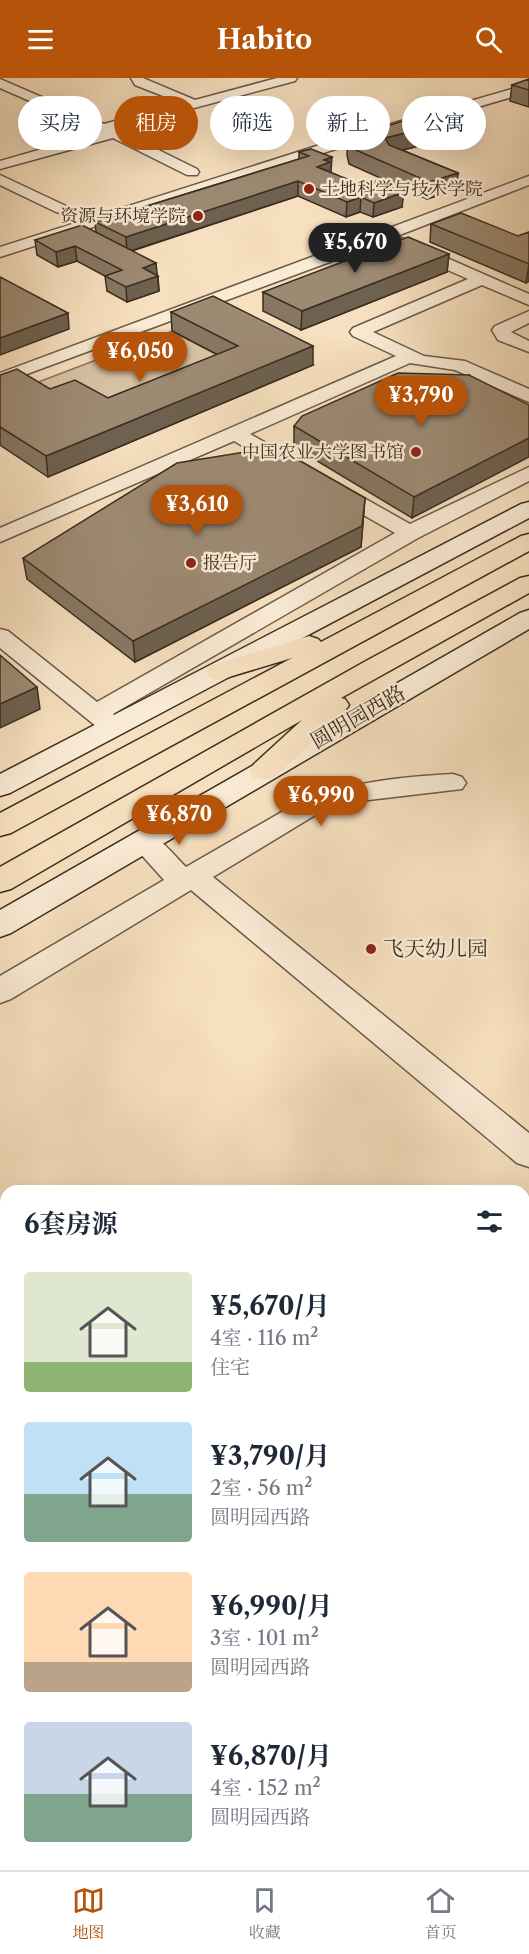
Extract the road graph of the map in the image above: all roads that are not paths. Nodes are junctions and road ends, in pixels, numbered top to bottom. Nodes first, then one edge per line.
1 (137, 78) edge
2 (291, 78) edge
3 (0, 83) edge
4 (529, 88) edge
5 (20, 92) junction
6 (174, 96) edge
7 (0, 97) edge
8 (198, 103) edge
9 (114, 129) edge
10 (108, 131) junction
11 (0, 165) edge
12 (192, 172) dead end
13 (0, 178) edge
14 (529, 180) edge
15 (61, 209) dead end
16 (384, 236) junction
17 (0, 252) edge
18 (483, 279) junction
19 (529, 300) edge
20 (529, 316) edge
21 (529, 347) edge
22 (409, 357) junction
23 (0, 379) edge
24 (529, 396) edge
25 (234, 433) junction
26 (529, 472) edge
27 (529, 509) edge
28 (410, 533) junction
29 (0, 536) edge
30 (529, 541) edge
31 (529, 583) edge
32 (529, 618) edge
33 (371, 625) junction
34 (0, 636) edge
35 (375, 667) junction
36 (219, 672) junction
37 (105, 720) junction
38 (264, 771) junction
39 (453, 783) dead end
40 (0, 786) edge
41 (0, 826) edge
42 (143, 841) junction
43 (188, 879) junction
44 (0, 881) edge
45 (0, 925) edge
46 (0, 992) edge
47 (529, 1153) edge

1 - 6 street
2 - 8 street
3 - 5 street
4 - 17 street
5 - 7 street
5 - 10 street
9 - 10 street
10 - 11 street
10 - 12 street
13 - 15 street
14 - 16 street
16 - 18 street
16 - 23 street
18 - 19 street
18 - 22 street
20 - 21 street
22 - 24 street
22 - 25 street
25 - 28 street
25 - 29 street
26 - 28 street
27 - 36 street
28 - 37 street
30 - 33 main road
31 - 35 main road, 圆明园西路
32 - 38 street, 圆明园西路
33 - 36 main road
33 - 41 main road
34 - 37 street
35 - 38 main road
35 - 44 main road, 圆明园西路
36 - 37 street
37 - 40 street
38 - 42 street, 圆明园西路
39 - 43 street
42 - 43 street
42 - 45 street, 圆明园西路
43 - 46 street
43 - 47 street

